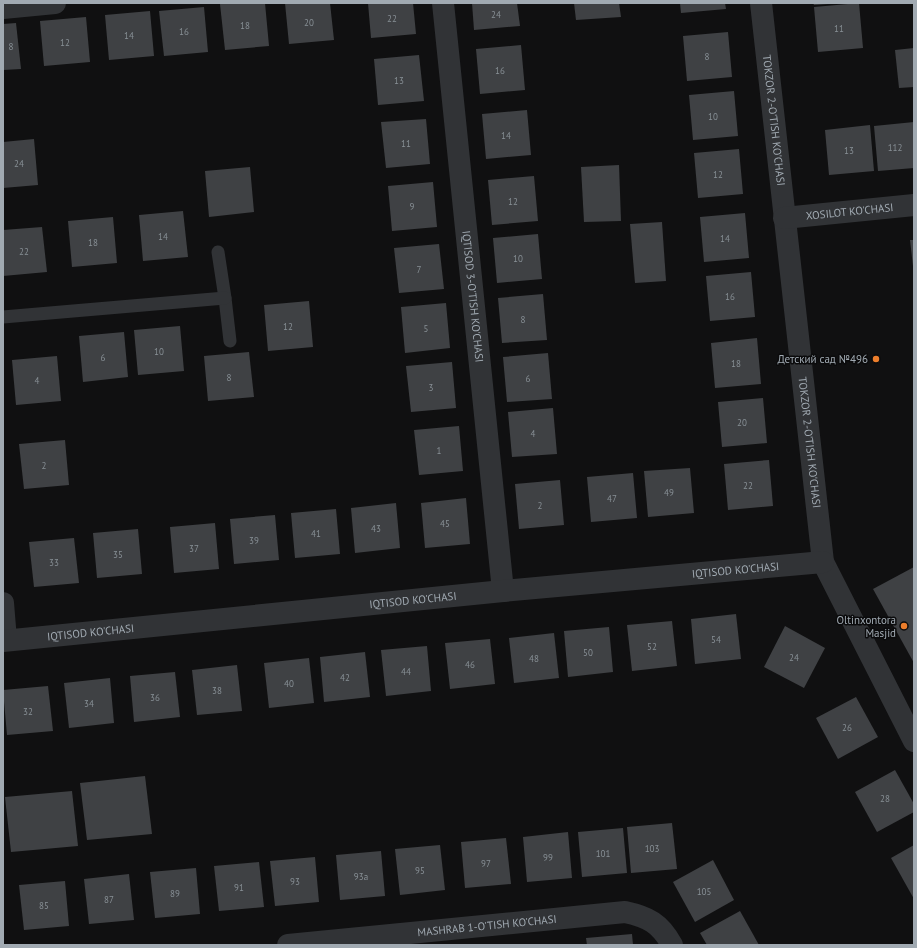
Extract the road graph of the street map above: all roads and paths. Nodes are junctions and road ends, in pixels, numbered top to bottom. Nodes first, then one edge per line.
1 (55, 3) edge
2 (443, 3) edge
3 (761, 3) edge
4 (3, 8) edge
5 (914, 205) edge
6 (784, 218) junction
7 (218, 252) dead end
8 (225, 298) junction
9 (3, 317) edge
10 (230, 341) dead end
11 (823, 562) junction
12 (503, 591) junction
13 (3, 603) edge
14 (4, 641) edge
15 (914, 741) edge
16 (288, 945) edge
17 (672, 945) edge

1 - 4 street
2 - 12 street, IQTISOD 3-O'TISH KO'CHASI
3 - 6 street, TOKZOR 2-O'TISH KO'CHASI
5 - 6 street, XOSILOT KO'CHASI
6 - 11 street, TOKZOR 2-O'TISH KO'CHASI
7 - 8 lane
8 - 9 lane
8 - 10 lane
11 - 12 street, IQTISOD KO'CHASI
11 - 15 street, TOKZOR 2-O'TISH KO'CHASI
12 - 14 street, IQTISOD KO'CHASI
13 - 14 street
16 - 17 street, MASHRAB 1-O'TISH KO'CHASI

